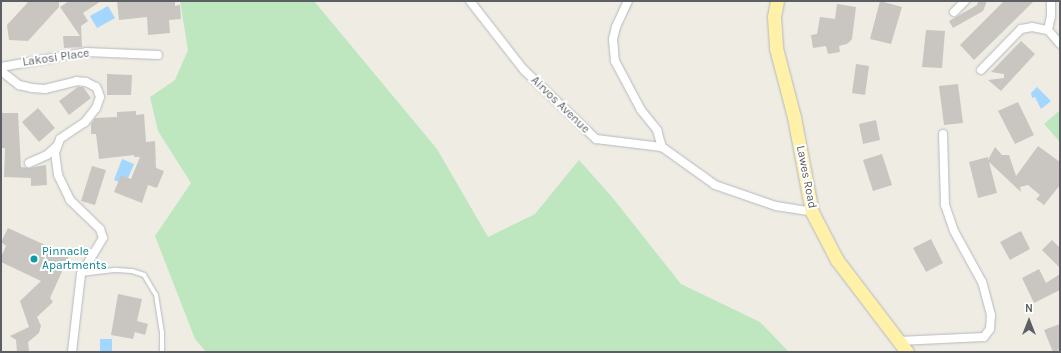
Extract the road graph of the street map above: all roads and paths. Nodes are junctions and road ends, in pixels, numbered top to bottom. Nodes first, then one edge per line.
1 (470, 1) edge
2 (628, 1) edge
3 (777, 1) edge
4 (965, 1) edge
5 (1051, 1) edge
6 (954, 12) dead end
7 (1048, 30) junction
8 (1060, 44) edge
9 (158, 55) dead end
10 (1, 67) edge
11 (982, 70) dead end
12 (1, 71) edge
13 (943, 134) dead end
14 (58, 145) junction
15 (662, 147) junction
16 (29, 163) dead end
17 (812, 212) junction
18 (81, 274) junction
19 (899, 341) junction
20 (72, 352) edge
21 (162, 352) edge
22 (907, 352) edge

1 - 15 street, Airvos Avenue
2 - 15 street
3 - 17 main road, Lawes Road
4 - 6 street
5 - 7 street
7 - 8 street
7 - 11 street
9 - 10 street, Lakosi Place
12 - 14 street
13 - 19 street
14 - 16 street
14 - 18 street
15 - 17 street, Airvos Avenue
17 - 19 main road, Lawes Road
18 - 20 street
18 - 21 lane
19 - 22 main road, Lawes Road

